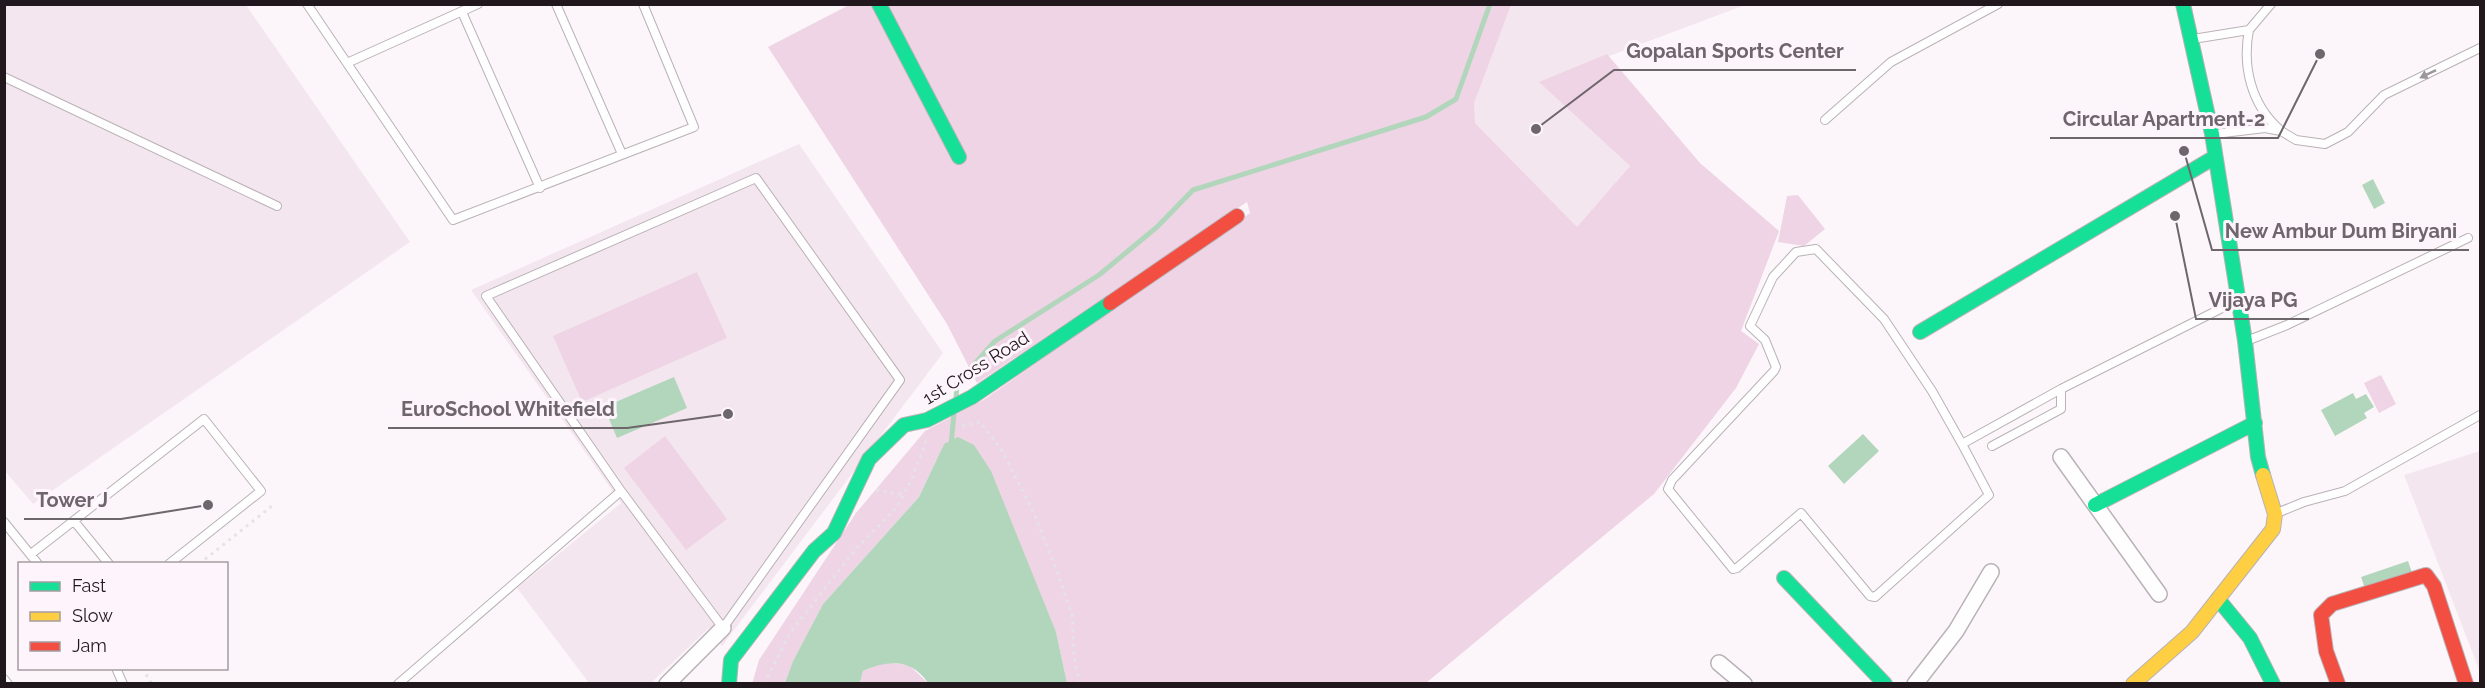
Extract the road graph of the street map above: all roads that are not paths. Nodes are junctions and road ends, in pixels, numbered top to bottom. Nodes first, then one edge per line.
1 (307, 4) edge
2 (478, 4) edge
3 (555, 4) edge
4 (643, 4) edge
5 (879, 4) edge
6 (1998, 4) edge
7 (2183, 4) edge
8 (2271, 4) edge
9 (462, 12) junction
10 (2248, 30) junction
11 (2192, 39) junction
12 (2481, 48) edge
13 (347, 63) junction
14 (4, 77) edge
15 (1825, 120) dead end
16 (2281, 131) junction
17 (2212, 134) junction
18 (622, 154) junction
19 (959, 157) dead end
20 (2215, 157) junction
21 (540, 188) junction
22 (278, 206) dead end
23 (1237, 216) dead end
24 (2468, 238) dead end
25 (2237, 301) junction
26 (1920, 332) dead end
27 (2245, 341) junction
28 (2061, 389) junction
29 (2481, 415) edge
30 (2255, 423) junction
31 (1962, 444) junction
32 (1992, 446) dead end
33 (2061, 457) dead end
34 (621, 491) junction
35 (2095, 505) junction
36 (2275, 514) junction
37 (74, 521) junction
38 (4, 522) edge
39 (31, 554) junction
40 (37, 562) edge
41 (107, 562) edge
42 (172, 562) edge
43 (1991, 572) dead end
44 (1784, 578) dead end
45 (2159, 594) dead end
46 (2218, 599) junction
47 (723, 628) junction
48 (1719, 663) dead end
49 (116, 670) edge
50 (4, 679) edge
51 (8, 684) edge
52 (123, 684) edge
53 (398, 684) edge
54 (667, 684) edge
55 (729, 684) edge
56 (1744, 684) edge
57 (1885, 684) edge
58 (1915, 684) edge
59 (2133, 684) edge
60 (2273, 684) edge
61 (2338, 684) edge
62 (2466, 684) edge

1 - 13 lane
2 - 9 lane
3 - 18 lane
4 - 18 lane
5 - 19 street
6 - 15 lane
7 - 11 street
8 - 10 lane
9 - 13 lane
9 - 21 lane
10 - 11 lane
10 - 16 lane
11 - 17 street
12 -> 16 lane
13 - 21 lane
14 - 22 lane
16 - 17 lane
17 - 20 street
18 - 21 lane
20 - 25 street
20 - 26 street
23 - 55 street, 1st Cross Road
24 - 27 lane
25 - 27 street
25 - 28 lane
27 - 30 street
28 - 31 lane
28 - 32 lane
29 - 36 lane
30 - 35 street
30 - 36 street
31 - 31 lane
33 - 35 street
34 - 47 lane
34 - 47 lane
34 - 53 lane
35 - 45 street
36 - 46 street
37 - 39 lane
37 - 41 lane
37 - 42 lane
38 - 39 lane
39 - 40 lane
43 - 58 street
44 - 57 street
46 - 59 street
46 - 60 street
47 - 54 street
48 - 56 street
49 - 52 lane
50 - 51 lane
61 - 62 street

